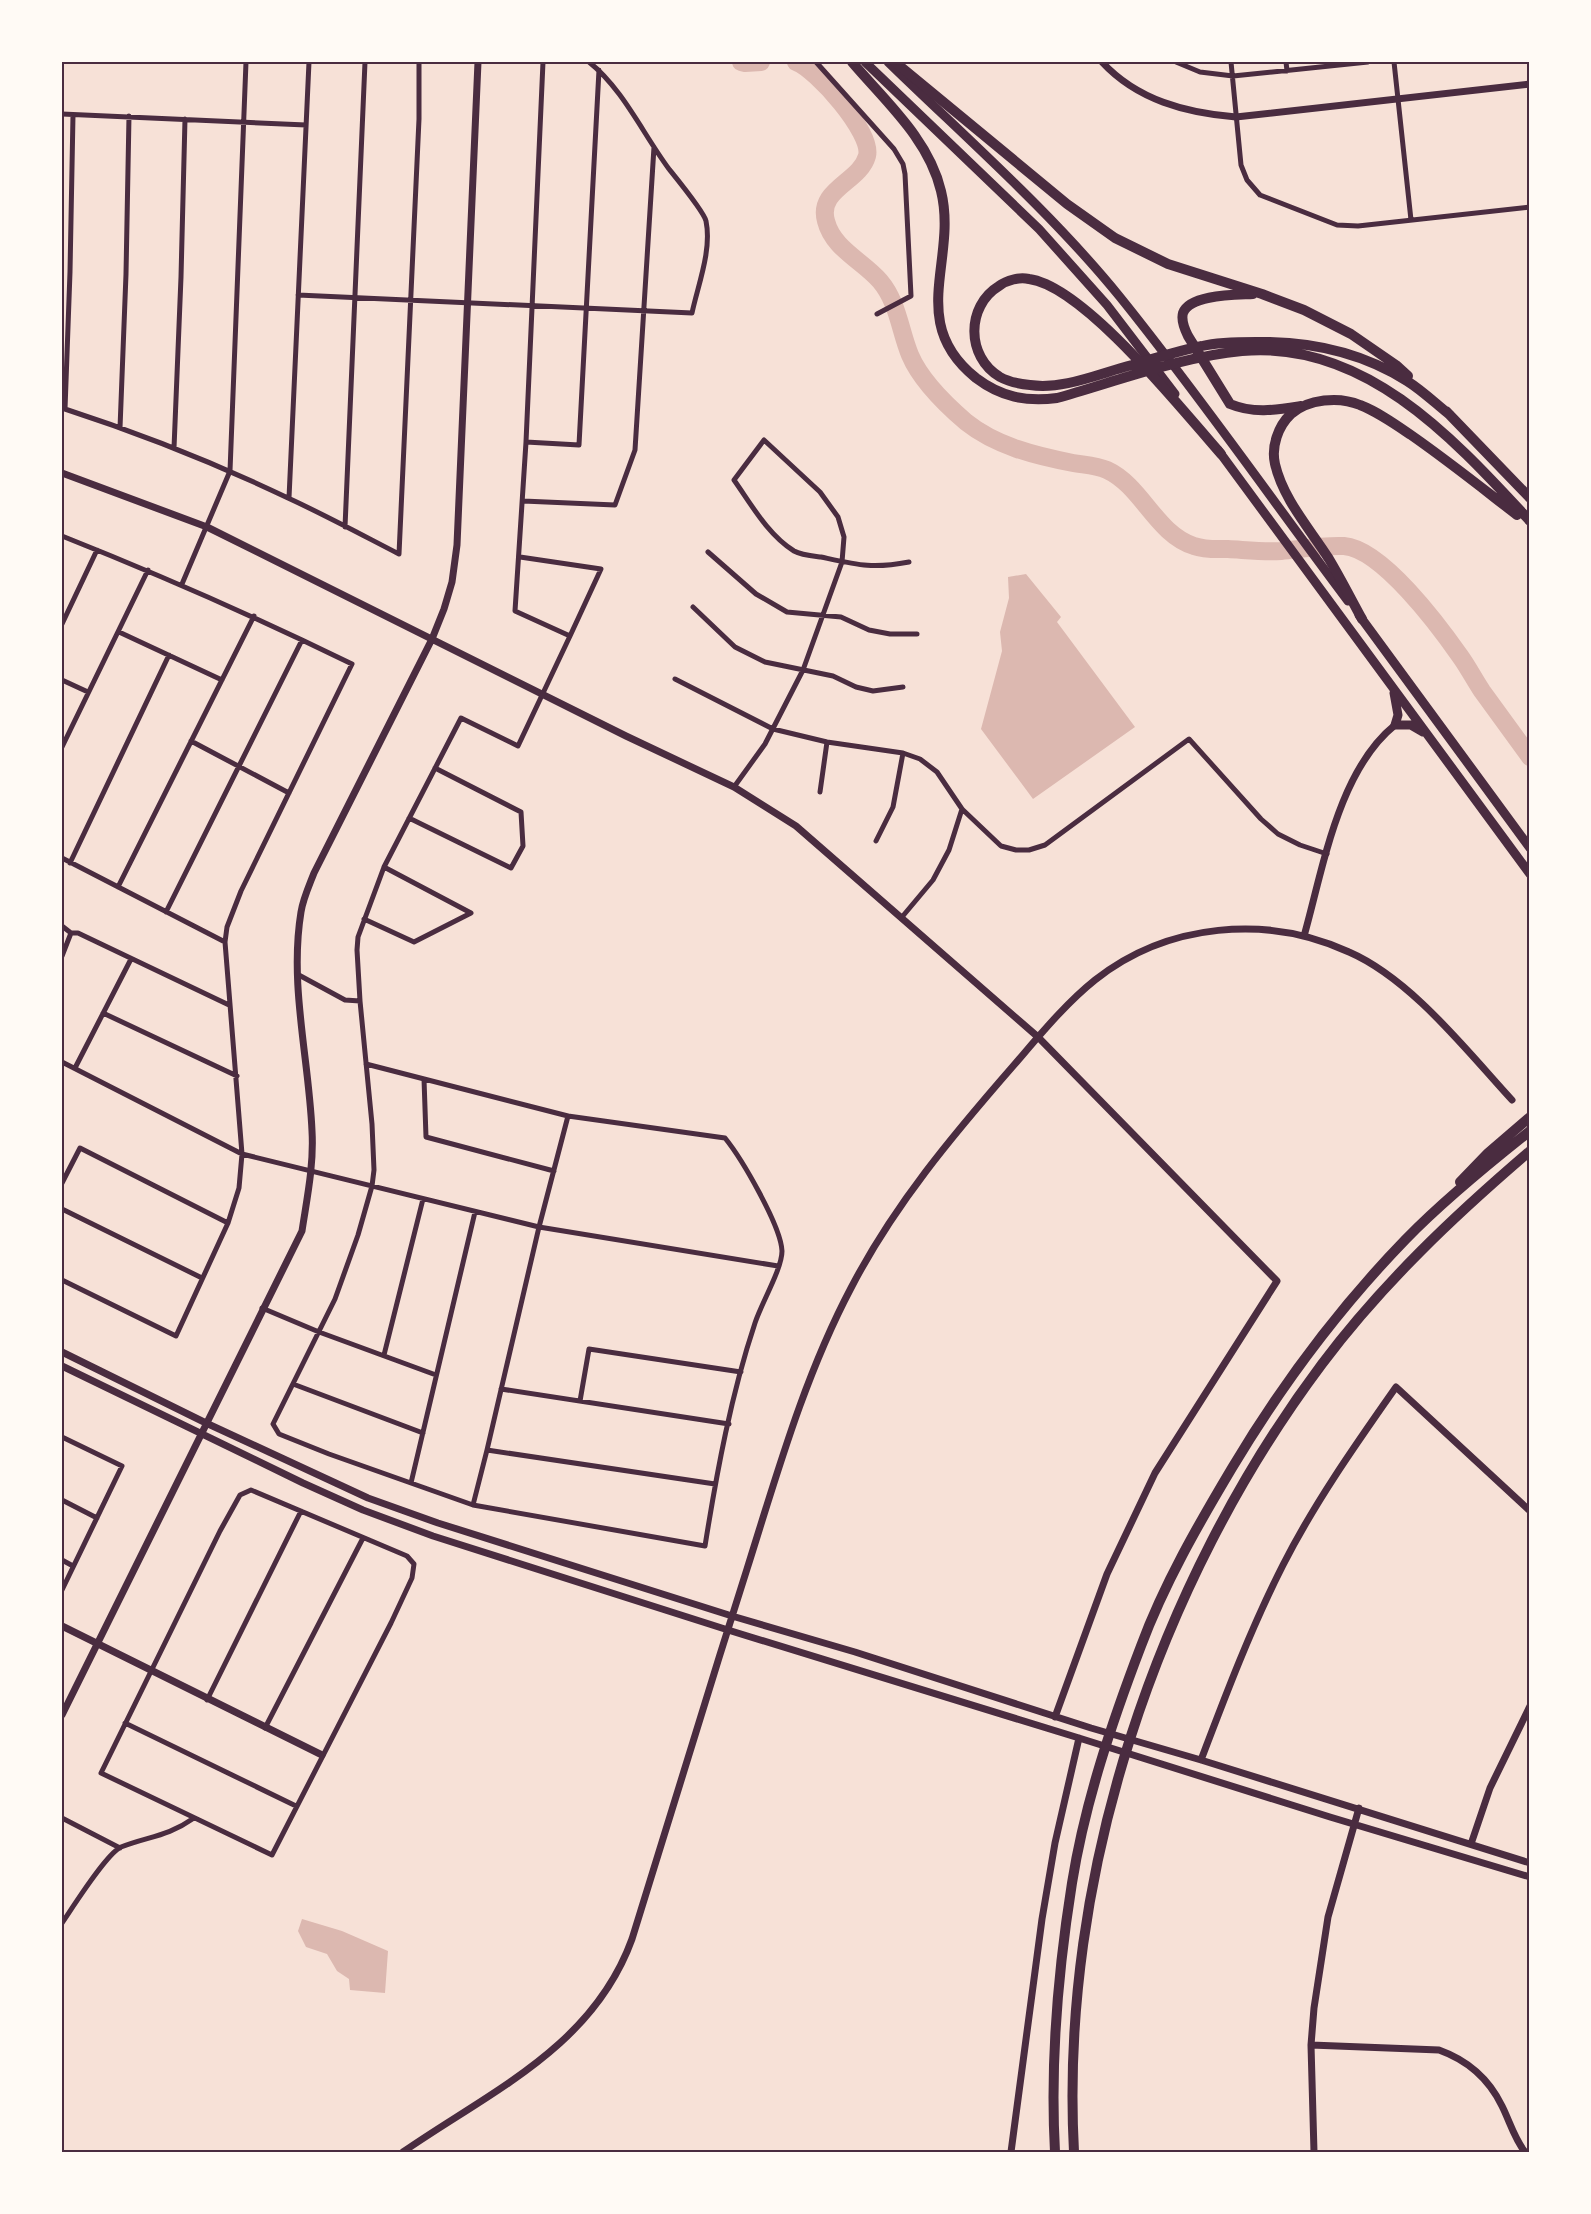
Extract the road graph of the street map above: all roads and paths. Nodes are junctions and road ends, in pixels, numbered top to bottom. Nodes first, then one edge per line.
1 (246, 62) edge
2 (309, 62) edge
3 (364, 62) edge
4 (419, 62) edge
5 (478, 62) edge
6 (543, 62) edge
7 (589, 62) edge
8 (816, 62) edge
9 (852, 62) edge
10 (866, 62) edge
11 (888, 62) edge
12 (894, 62) edge
13 (1102, 62) edge
14 (1176, 62) edge
15 (1231, 62) edge
16 (1286, 62) edge
17 (1368, 62) edge
18 (1394, 62) edge
19 (1342, 63) edge
20 (599, 70) junction
21 (1287, 71) junction
22 (1233, 76) junction
23 (1530, 84) edge
24 (1398, 98) junction
25 (62, 114) edge
26 (73, 115) junction
27 (129, 116) junction
28 (1236, 117) junction
29 (185, 119) junction
30 (244, 121) junction
31 (306, 125) junction
32 (654, 147) junction
33 (1530, 207) edge
34 (1411, 219) junction
35 (1262, 294) junction
36 (298, 295) junction
37 (354, 298) junction
38 (410, 300) junction
39 (467, 303) junction
40 (532, 306) junction
41 (585, 308) junction
42 (644, 310) junction
43 (877, 314) dead end
44 (1301, 406) junction
45 (63, 408) edge
46 (1450, 415) junction
47 (120, 428) junction
48 (526, 442) junction
49 (174, 448) junction
50 (1221, 454) junction
51 (230, 471) junction
52 (62, 472) edge
53 (289, 498) junction
54 (1530, 498) edge
55 (523, 501) junction
56 (1530, 522) edge
57 (345, 527) junction
58 (207, 528) junction
59 (62, 536) edge
60 (97, 550) junction
61 (708, 552) dead end
62 (520, 557) junction
63 (842, 562) junction
64 (909, 562) dead end
65 (1325, 562) junction
66 (148, 570) junction
67 (182, 584) junction
68 (693, 607) dead end
69 (824, 615) junction
70 (254, 616) junction
71 (1362, 619) joint
72 (62, 624) edge
73 (119, 632) junction
74 (917, 634) dead end
75 (570, 636) junction
76 (432, 639) junction
77 (302, 640) junction
78 (169, 655) junction
79 (803, 670) junction
80 (675, 679) dead end
81 (62, 680) edge
82 (222, 680) junction
83 (1391, 685) junction
84 (903, 687) dead end
85 (88, 692) junction
86 (542, 693) junction
87 (1395, 725) junction
88 (773, 729) junction
89 (1429, 736) junction
90 (191, 741) junction
91 (827, 742) junction
92 (62, 747) edge
93 (903, 753) junction
94 (239, 766) junction
95 (435, 768) junction
96 (734, 787) junction
97 (289, 792) junction
98 (820, 792) dead end
99 (962, 809) junction
100 (409, 818) junction
101 (876, 841) dead end
102 (1530, 848) edge
103 (1327, 854) junction
104 (62, 858) edge
105 (70, 863) junction
106 (384, 867) junction
107 (1530, 874) edge
108 (118, 887) junction
109 (166, 912) junction
110 (902, 917) junction
111 (364, 919) junction
112 (62, 926) edge
113 (71, 933) junction
114 (1305, 936) junction
115 (225, 942) junction
116 (62, 956) edge
117 (131, 960) junction
118 (297, 974) junction
119 (360, 1001) junction
120 (229, 1005) junction
121 (103, 1013) junction
122 (1038, 1037) junction
123 (62, 1062) edge
124 (366, 1064) junction
125 (75, 1068) junction
126 (237, 1076) junction
127 (424, 1079) junction
128 (1512, 1100) dead end
129 (568, 1116) junction
130 (1530, 1117) edge
131 (1530, 1131) edge
132 (1530, 1151) edge
133 (242, 1154) junction
134 (312, 1171) junction
135 (554, 1172) junction
136 (62, 1183) edge
137 (372, 1186) junction
138 (423, 1199) junction
139 (62, 1209) edge
140 (476, 1212) junction
141 (228, 1223) junction
142 (539, 1227) junction
143 (1406, 1239) junction
144 (778, 1266) junction
145 (202, 1278) junction
146 (62, 1280) edge
147 (262, 1308) junction
148 (319, 1332) junction
149 (62, 1352) edge
150 (384, 1355) junction
151 (62, 1366) edge
152 (741, 1372) junction
153 (436, 1375) junction
154 (293, 1384) junction
155 (501, 1389) junction
156 (580, 1401) junction
157 (206, 1423) junction
158 (729, 1424) junction
159 (423, 1433) junction
160 (201, 1434) junction
161 (62, 1437) edge
162 (487, 1449) junction
163 (411, 1483) junction
164 (715, 1484) junction
165 (62, 1500) edge
166 (473, 1505) junction
167 (301, 1511) junction
168 (1530, 1511) edge
169 (97, 1518) junction
170 (363, 1538) junction
171 (62, 1560) edge
172 (73, 1566) junction
173 (62, 1590) edge
174 (732, 1616) junction
175 (62, 1626) edge
176 (728, 1630) junction
177 (97, 1645) junction
178 (152, 1672) junction
179 (207, 1700) junction
180 (1530, 1706) edge
181 (62, 1715) edge
182 (1055, 1717) junction
183 (124, 1723) junction
184 (265, 1728) junction
185 (1079, 1738) junction
186 (322, 1755) junction
187 (1201, 1760) junction
188 (296, 1806) junction
189 (1359, 1808) junction
190 (62, 1818) edge
191 (194, 1818) junction
192 (1354, 1824) junction
193 (1471, 1844) junction
194 (120, 1848) junction
195 (1530, 1863) edge
196 (1530, 1877) edge
197 (62, 1923) edge
198 (1311, 2045) junction
199 (403, 2152) edge
200 (1011, 2152) edge
201 (1054, 2152) edge
202 (1074, 2152) edge
203 (1314, 2152) edge
204 (1525, 2152) edge

1 - 30 street
2 - 31 street
3 - 37 street
4 - 38 street
5 - 39 street
6 - 40 street
7 - 20 street
8 - 43 street
9 - 56 highway
10 - 50 highway
11 - 65 highway
12 - 35 highway
13 - 28 street
14 - 22 street
15 - 22 street
16 - 21 street
17 - 19 street
18 - 24 street
19 - 21 street
20 - 32 street
20 - 41 street
21 - 22 street
22 - 28 street
23 - 24 street
24 - 28 street
24 - 34 street
25 - 26 street
26 - 27 street
26 - 45 street
27 - 29 street
27 - 47 street
28 - 34 street
29 - 30 street
29 - 49 street
30 - 31 street
30 - 51 street
31 - 36 street
32 - 42 street
32 - 42 street
33 - 34 street
35 - 44 highway
35 - 46 highway
36 - 37 street
36 - 53 street
37 - 38 street
37 - 57 street
38 - 39 street
38 - 57 street
39 - 40 street
39 - 76 street
40 - 41 street
40 - 48 street
41 - 42 street
41 - 48 street
42 - 55 street
44 - 56 highway
44 - 65 highway
45 - 47 street
46 - 50 highway
46 - 54 highway
47 - 49 street
48 - 55 street
49 - 51 street
50 - 83 highway
51 - 53 street
51 - 58 street
52 - 58 street
53 - 57 street
55 - 62 street
58 - 67 street
58 - 76 street
59 - 60 street
60 - 66 street
60 - 72 street
61 - 69 street
62 - 75 street
62 - 75 street
63 - 63 street
63 - 64 street
63 - 69 street
65 - 71 highway
66 - 67 street
66 - 73 street
67 - 70 street
68 - 79 street
69 - 74 street
69 - 79 street
70 - 77 street
70 - 82 street
71 - 102 highway
73 - 78 street
73 - 85 street
75 - 86 street
76 - 86 street
76 - 118 street
77 - 94 street
77 - 97 street
78 - 82 street
78 - 105 street
79 - 84 street
79 - 88 street
80 - 88 street
81 - 85 street
82 - 90 street
83 - 87 highway
83 - 89 highway
85 - 92 street
86 - 95 street
86 - 96 street
87 - 89 highway
87 - 103 street
88 - 91 street
88 - 96 street
89 - 107 highway
90 - 94 street
90 - 108 street
91 - 93 street
91 - 98 street
93 - 99 street
93 - 101 street
94 - 97 street
94 - 109 street
95 - 100 street
95 - 100 street
96 - 110 street
97 - 115 street
99 - 103 street
99 - 110 street
100 - 106 street
103 - 114 street
104 - 105 street
105 - 108 street
106 - 111 street
106 - 111 street
108 - 109 street
109 - 115 street
110 - 122 street
111 - 119 street
112 - 113 street
113 - 116 street
113 - 117 street
114 - 122 street
114 - 128 street
115 - 120 street
117 - 120 street
117 - 121 street
118 - 119 street
118 - 134 street
119 - 124 street
120 - 126 street
121 - 125 street
121 - 126 street
122 - 174 street
122 - 182 street
123 - 125 street
124 - 127 street
124 - 137 street
125 - 133 street
126 - 133 street
127 - 129 street
127 - 135 street
129 - 135 street
129 - 144 street
130 - 143 highway
131 - 143 highway
132 - 202 highway
133 - 134 street
133 - 141 street
134 - 137 street
134 - 147 street
135 - 142 street
136 - 141 street
137 - 138 street
137 - 148 street
138 - 140 street
138 - 150 street
139 - 145 street
140 - 142 street
140 - 153 street
141 - 145 street
142 - 144 street
142 - 155 street
143 - 201 highway
144 - 152 street
145 - 146 street
147 - 148 street
147 - 157 street
148 - 150 street
148 - 154 street
149 - 157 street
150 - 153 street
151 - 160 street
152 - 156 street
152 - 158 street
153 - 159 street
154 - 159 street
154 - 163 street
155 - 156 street
155 - 162 street
156 - 158 street
157 - 160 street
157 - 174 street
158 - 164 street
159 - 163 street
160 - 176 street
160 - 177 street
161 - 169 street
162 - 164 street
162 - 166 street
163 - 166 street
164 - 166 street
165 - 169 street
167 - 170 street
167 - 178 street
167 - 179 street
168 - 187 street
169 - 172 street
170 - 184 street
170 - 186 street
171 - 172 street
172 - 173 street
174 - 176 street
174 - 182 street
175 - 177 street
176 - 185 street
176 - 199 street
177 - 178 street
177 - 181 street
178 - 179 street
178 - 183 street
179 - 184 street
180 - 193 street
182 - 187 street
183 - 188 street
183 - 191 street
184 - 186 street
185 - 192 street
185 - 200 street
186 - 188 street
187 - 189 street
188 - 191 street
189 - 192 street
189 - 193 street
190 - 194 street
191 - 194 street
192 - 196 street
192 - 198 street
193 - 195 street
194 - 197 street
198 - 203 street
198 - 204 street

